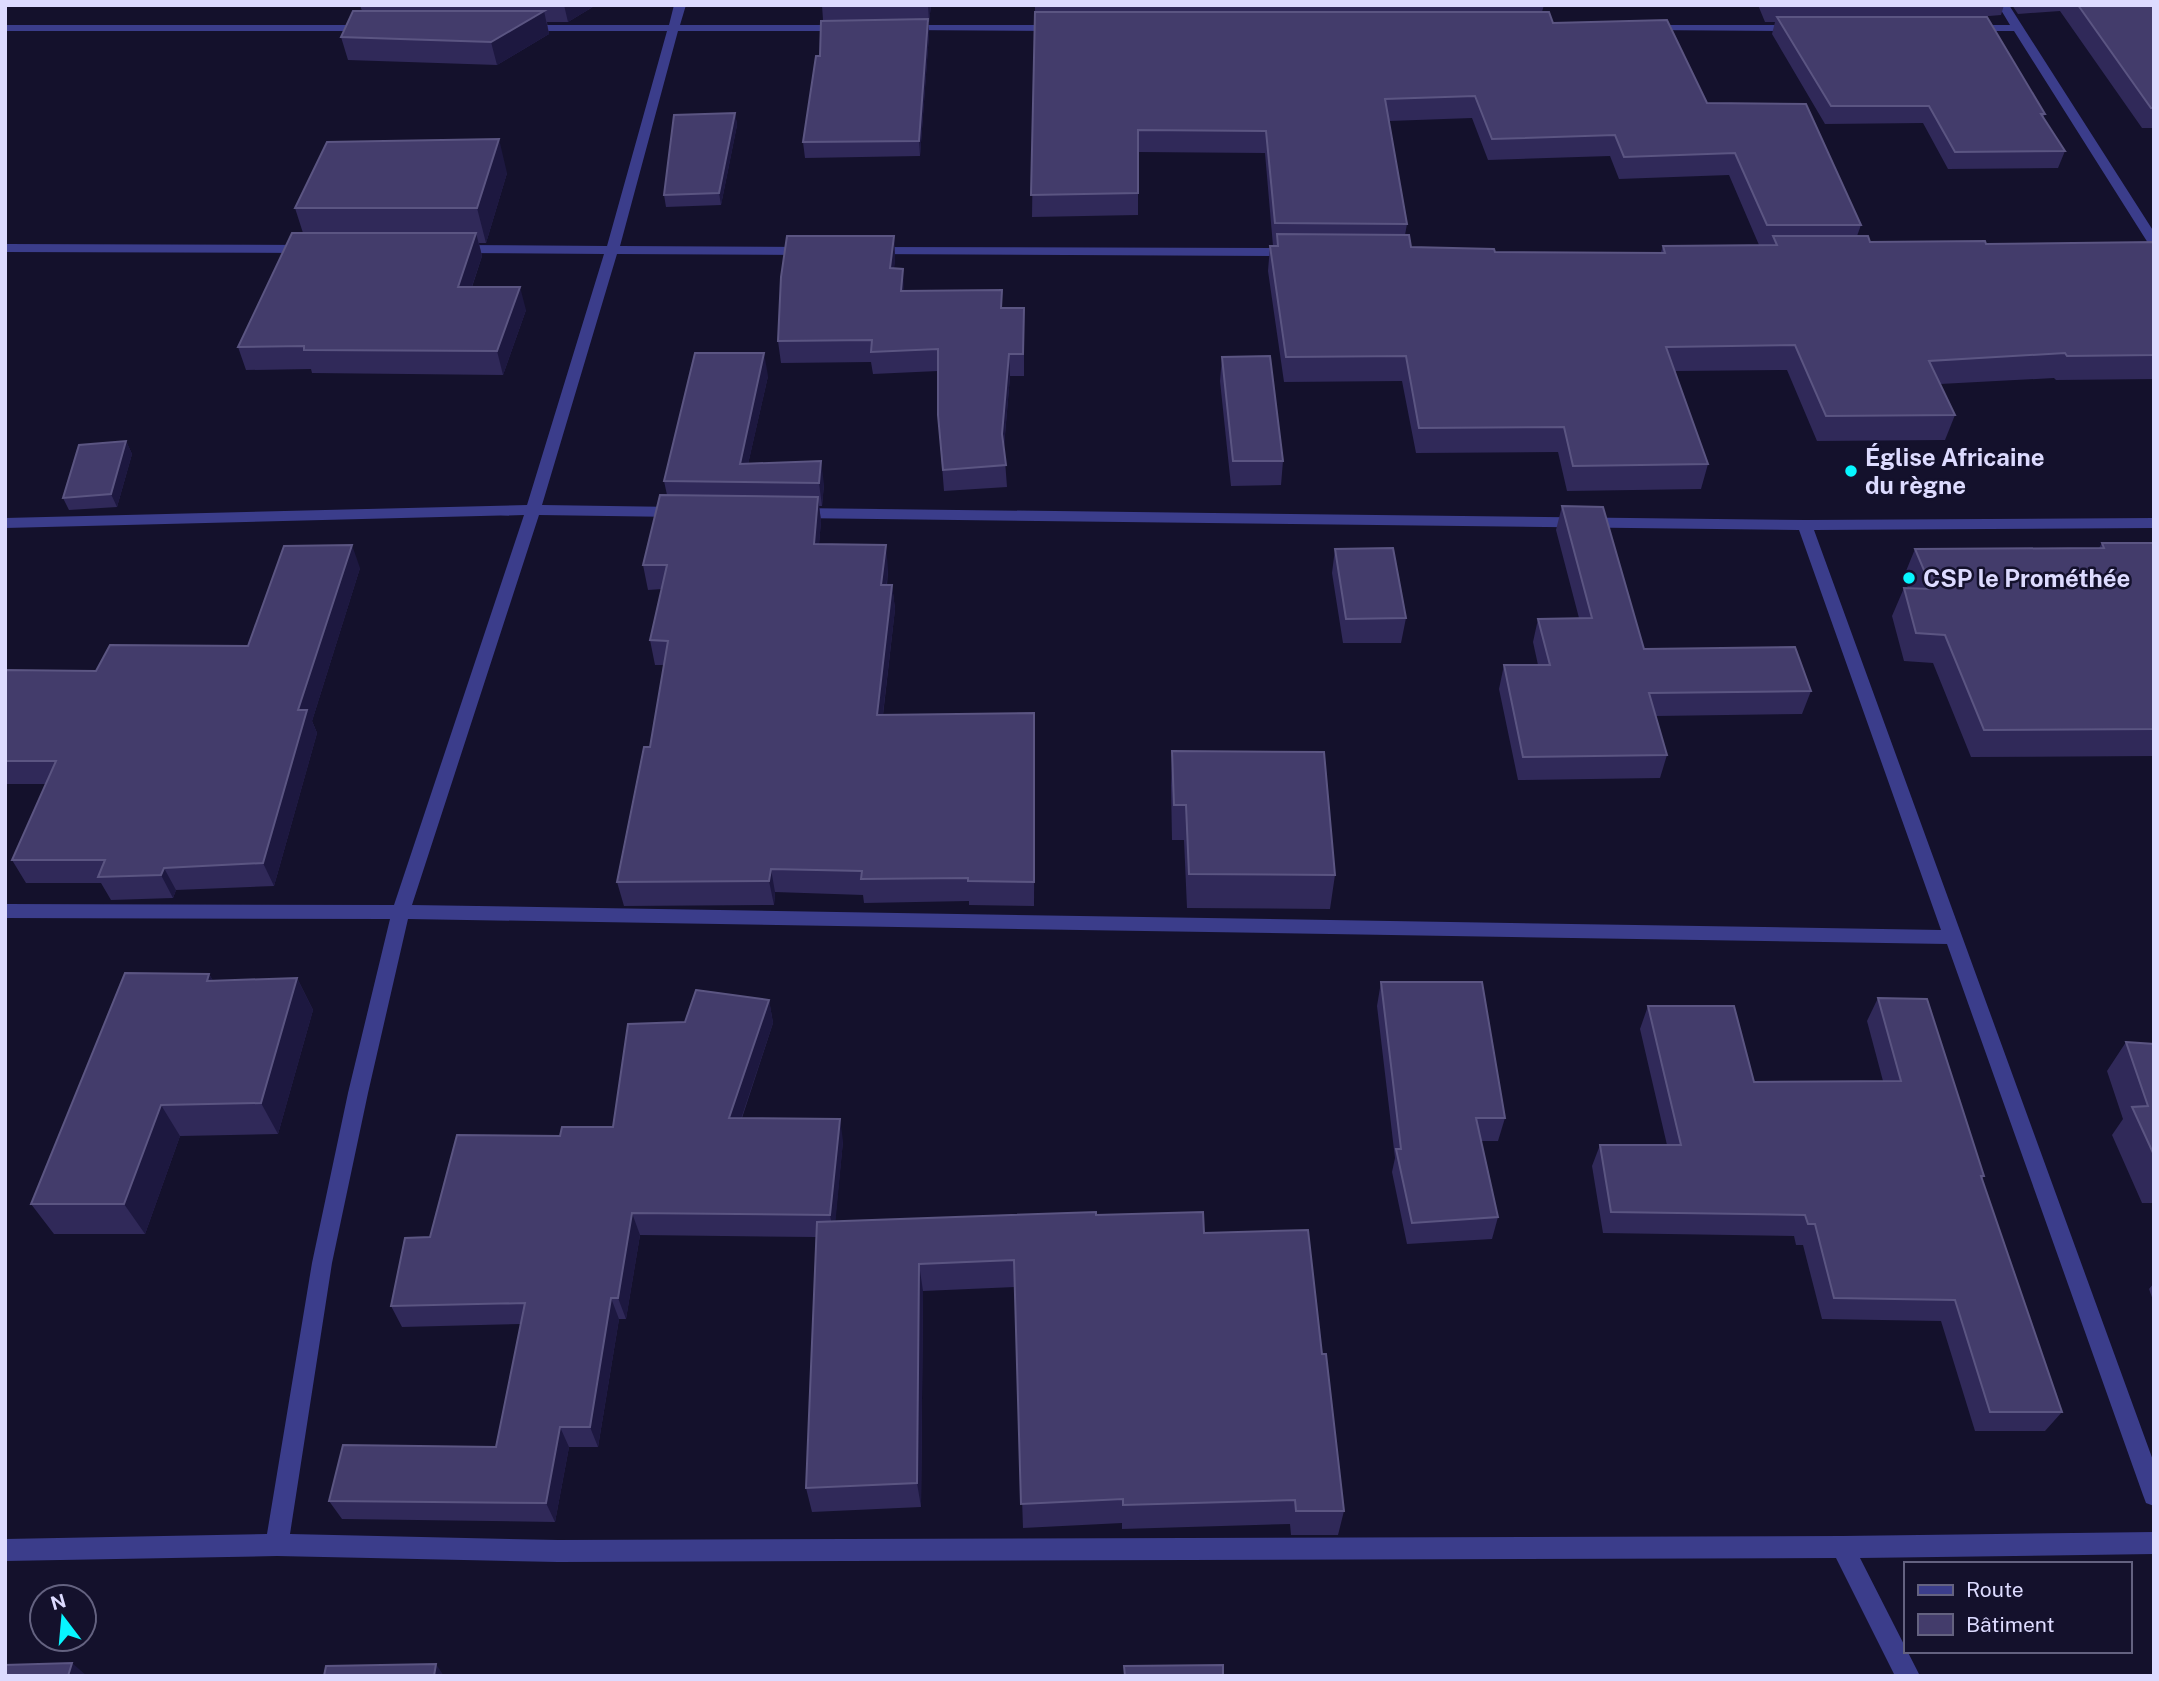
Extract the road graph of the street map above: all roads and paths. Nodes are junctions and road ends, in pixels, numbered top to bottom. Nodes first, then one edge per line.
1 (680, 5) edge
2 (2003, 5) edge
3 (5, 28) edge
4 (381, 28) edge
5 (507, 28) edge
6 (674, 28) junction
7 (856, 28) edge
8 (898, 28) edge
9 (1065, 28) edge
10 (1639, 28) edge
11 (1807, 28) edge
12 (1961, 28) edge
13 (2017, 28) junction
14 (2154, 243) edge
15 (5, 248) edge
16 (323, 249) edge
17 (447, 249) edge
18 (612, 250) junction
19 (821, 251) edge
20 (862, 251) edge
21 (1307, 252) edge
22 (533, 510) junction
23 (687, 512) edge
24 (785, 513) edge
25 (5, 523) edge
26 (2154, 523) edge
27 (1805, 525) junction
28 (5, 911) edge
29 (401, 912) junction
30 (1954, 937) junction
31 (2154, 1494) edge
32 (2154, 1543) edge
33 (277, 1545) junction
34 (1842, 1547) junction
35 (5, 1550) edge
36 (1908, 1676) edge

1 - 6 street
2 - 13 street
3 - 4 street
5 - 6 street
6 - 7 street
6 - 18 street
8 - 9 street
10 - 11 street
12 - 13 street
13 - 14 street
15 - 16 street
17 - 18 street
18 - 19 street
18 - 22 street
20 - 21 street
22 - 23 street
22 - 25 street
22 - 29 street
24 - 27 street
26 - 27 street
27 - 30 street
28 - 29 street
29 - 30 street
29 - 33 street
30 - 31 street
32 - 34 street
33 - 34 street
33 - 35 street
34 - 36 street

